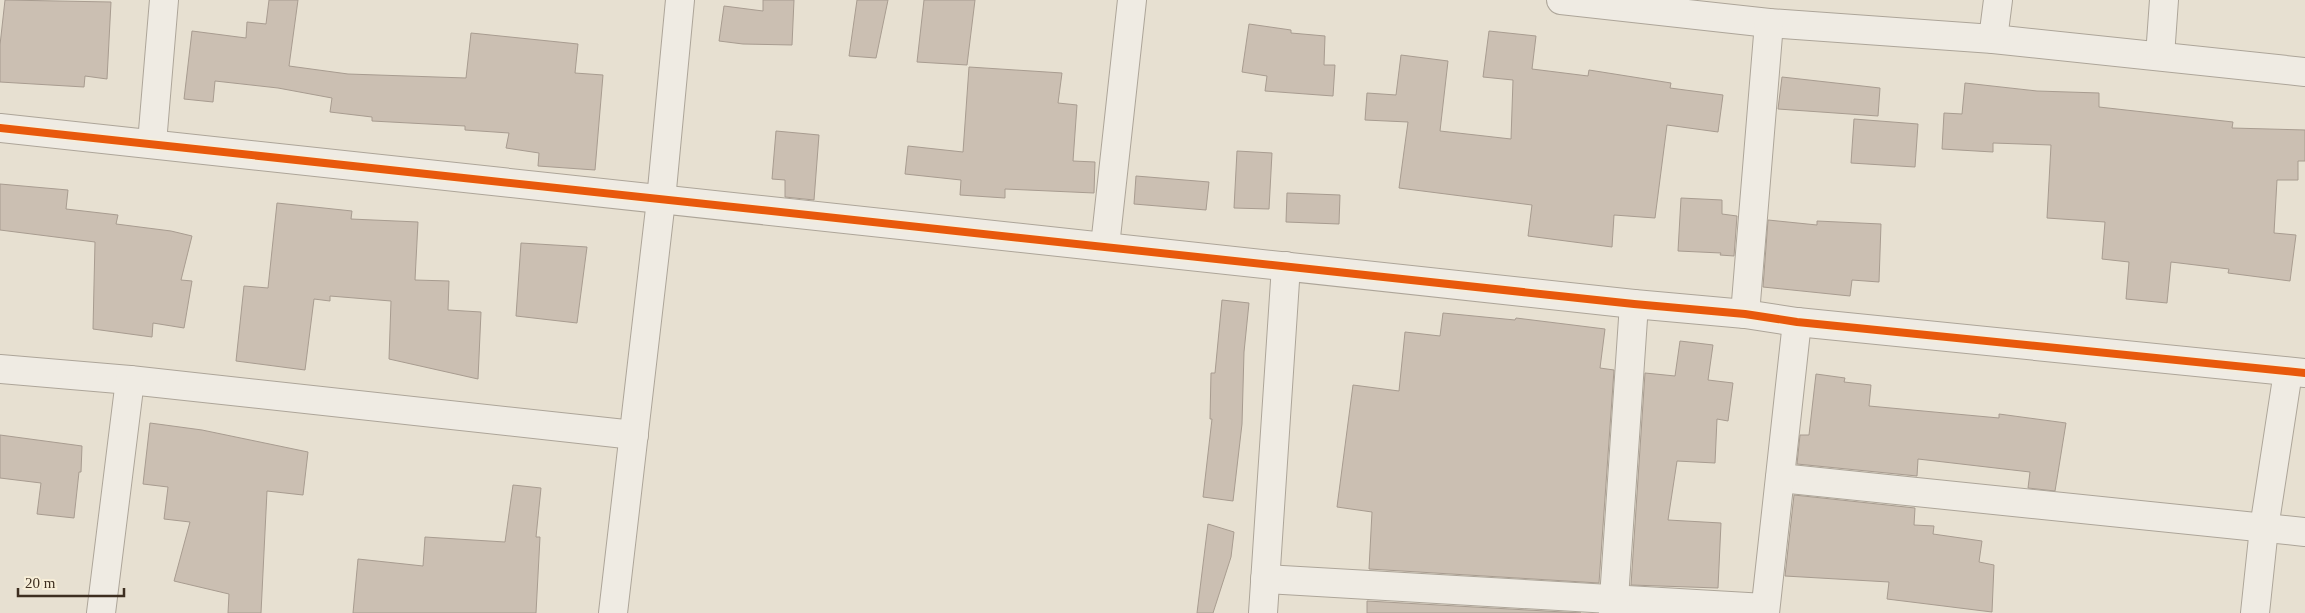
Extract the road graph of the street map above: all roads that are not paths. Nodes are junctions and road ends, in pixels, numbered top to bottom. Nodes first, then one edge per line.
1 (164, 0) edge
2 (680, 0) edge
3 (1132, 0) edge
4 (1561, 0) edge
5 (1998, 0) edge
6 (2164, 0) edge
7 (1769, 23) junction
8 (1993, 39) junction
9 (2160, 56) junction
10 (2305, 72) edge
11 (0, 128) edge
12 (152, 143) junction
13 (661, 200) junction
14 (1105, 246) junction
15 (1286, 266) junction
16 (1634, 304) junction
17 (1745, 314) junction
18 (1797, 322) junction
19 (0, 369) edge
20 (2297, 373) edge
21 (130, 380) junction
22 (634, 435) junction
23 (1780, 478) junction
24 (2264, 528) junction
25 (2305, 532) edge
26 (1265, 579) junction
27 (1614, 606) edge
28 (1765, 610) edge
29 (101, 613) edge
30 (613, 613) edge
31 (1263, 613) edge
32 (2255, 613) edge

1 - 12 street
2 - 13 street
3 - 14 street
4 - 7 street
5 - 8 street
6 - 9 street
7 - 8 street
7 - 17 street
8 - 9 street
9 - 10 street
11 - 12 street
12 - 13 street
13 - 14 street
13 - 22 street
14 - 15 street
15 - 16 street
15 - 26 street
16 - 17 street
16 - 27 street
17 - 18 street
18 - 20 street
18 - 23 street
19 - 21 street
20 - 24 street
21 - 22 street
21 - 29 street
22 - 30 street
23 - 24 street
23 - 28 street
24 - 25 street
24 - 32 street
26 - 27 street
26 - 31 street
27 - 28 street

